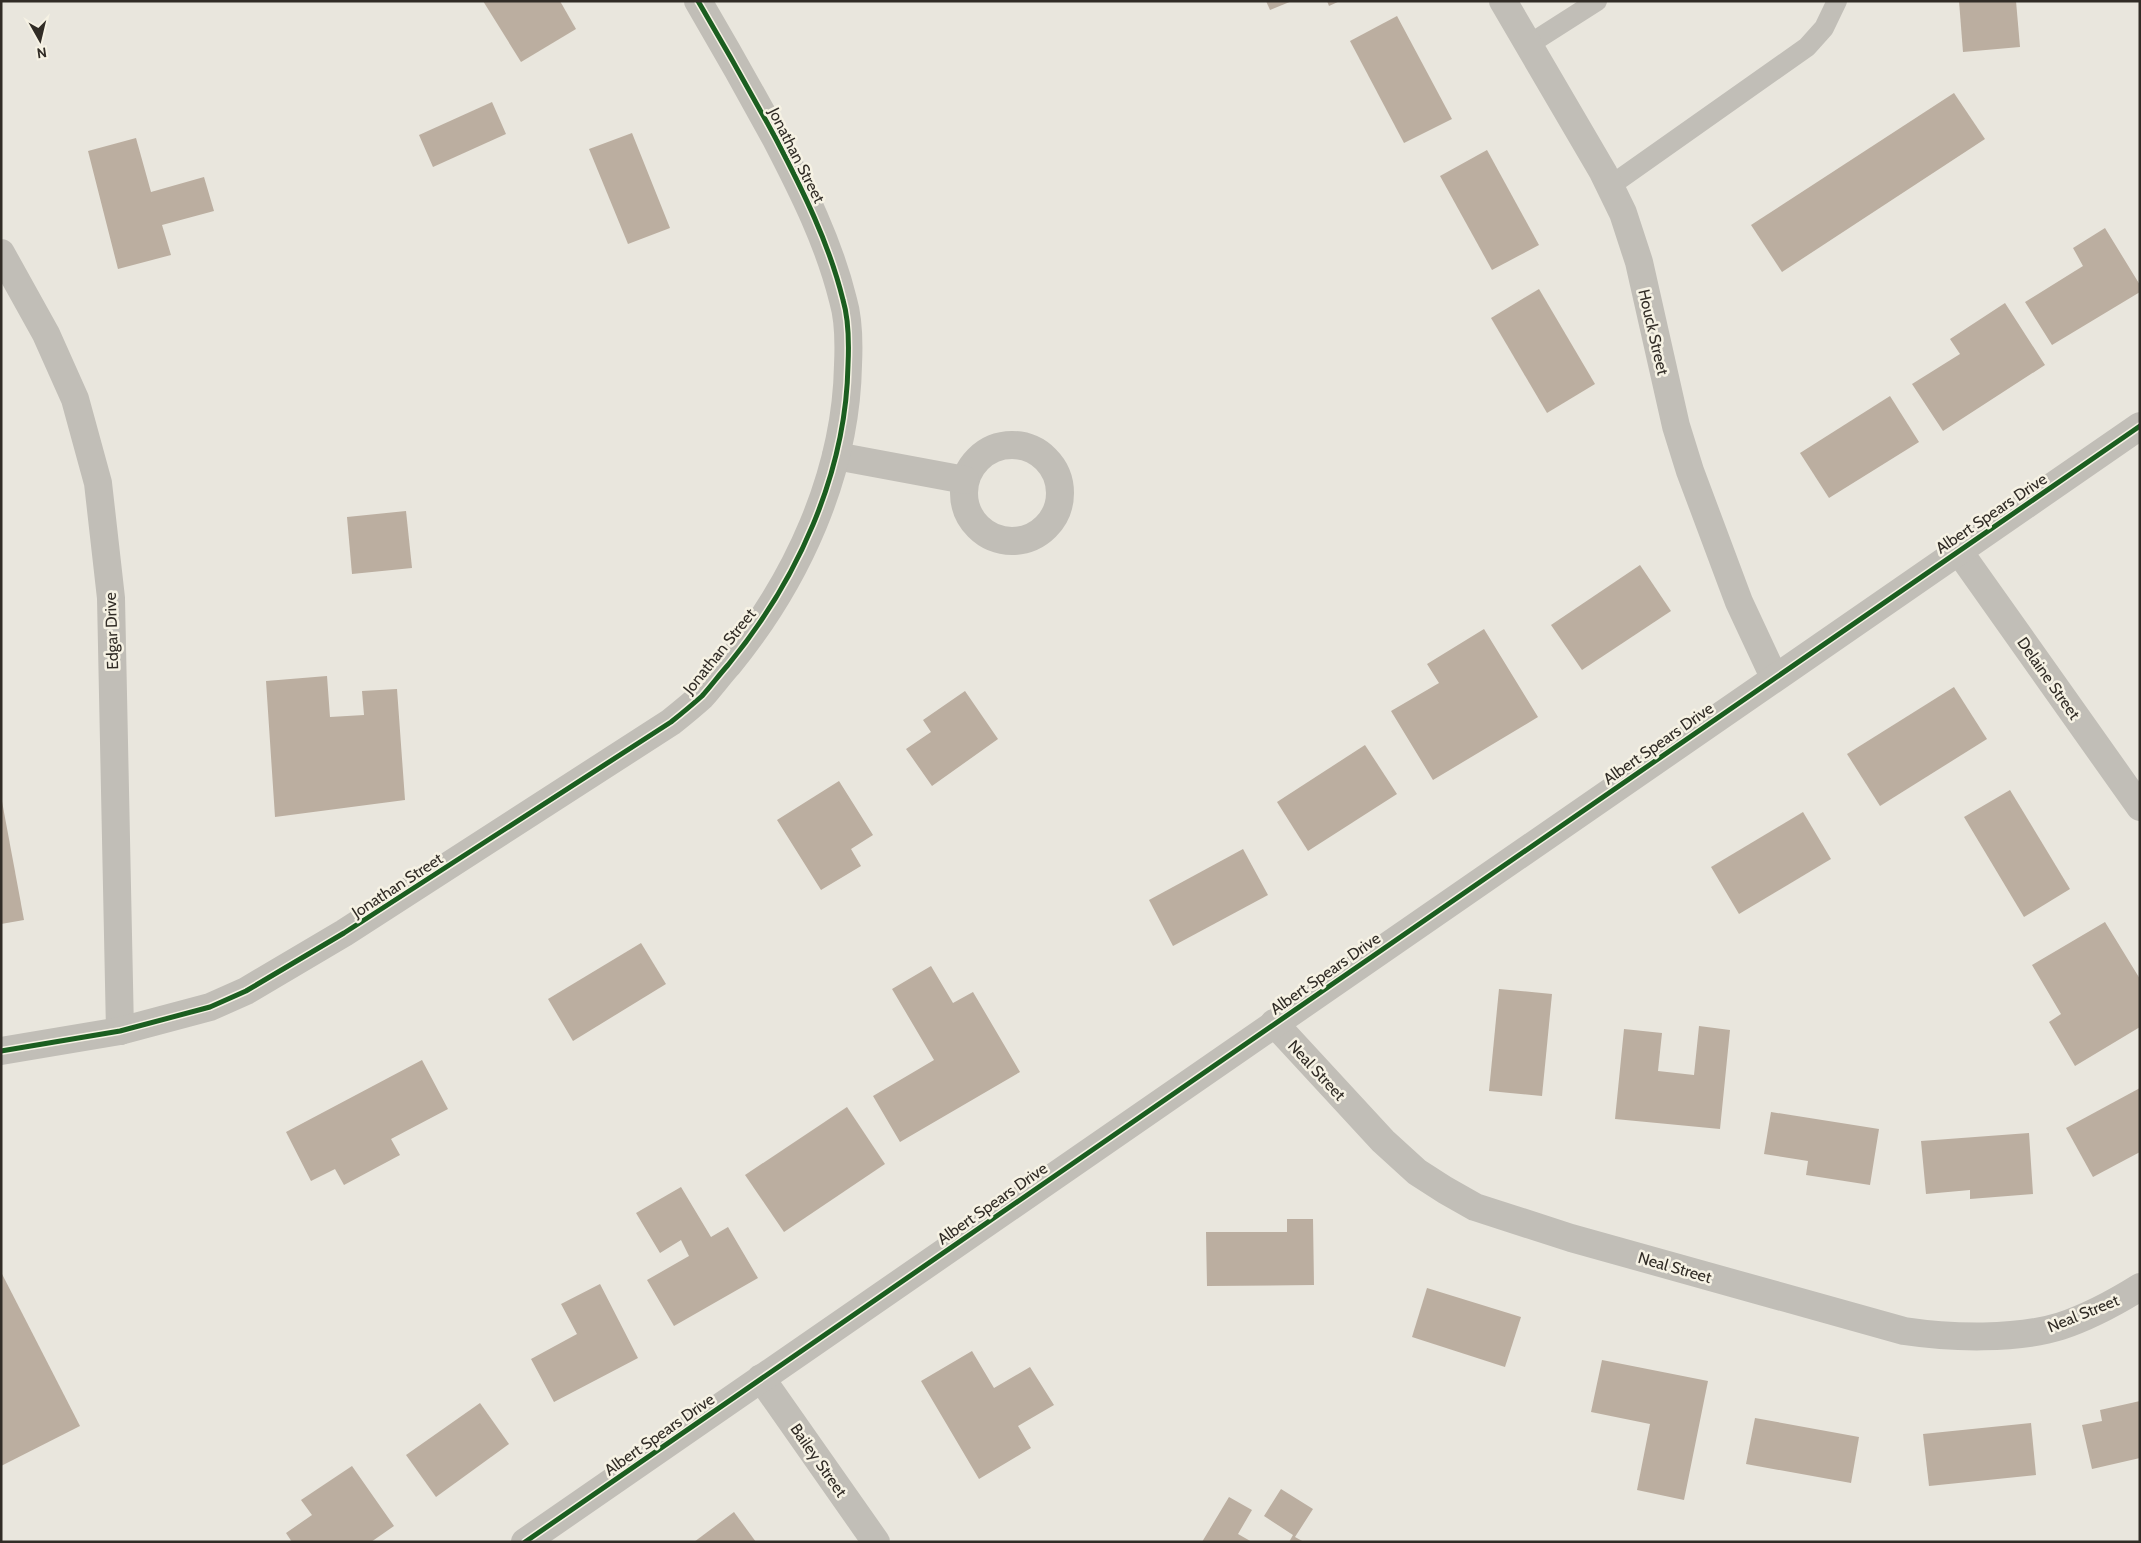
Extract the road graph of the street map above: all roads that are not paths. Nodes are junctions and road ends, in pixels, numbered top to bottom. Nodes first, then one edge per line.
1 (698, 1) edge
2 (1503, 1) edge
3 (1597, 1) edge
4 (1837, 1) edge
5 (1528, 45) junction
6 (1610, 186) junction
7 (1, 253) edge
8 (2140, 426) edge
9 (836, 456) junction
10 (965, 480) dead end
11 (1958, 550) junction
12 (1774, 677) junction
13 (2140, 807) edge
14 (1274, 1023) junction
15 (120, 1031) junction
16 (1, 1051) edge
17 (2140, 1286) edge
18 (760, 1378) junction
19 (525, 1542) edge
20 (876, 1542) edge

1 - 9 street, Jonathan Street
2 - 5 street, Houck Street
3 - 5 lane
4 - 6 lane
5 - 6 street, Houck Street
6 - 12 street, Houck Street
7 - 15 street, Edgar Drive
8 - 11 street, Albert Spears Drive
9 - 10 street
9 - 15 street, Jonathan Street
11 - 12 street, Albert Spears Drive
11 - 13 street, Delaine Street
12 - 14 street, Albert Spears Drive
14 - 17 street, Neal Street
14 - 18 street, Albert Spears Drive
15 - 16 street, Jonathan Street
18 - 19 street, Albert Spears Drive
18 - 20 street, Bailey Street

